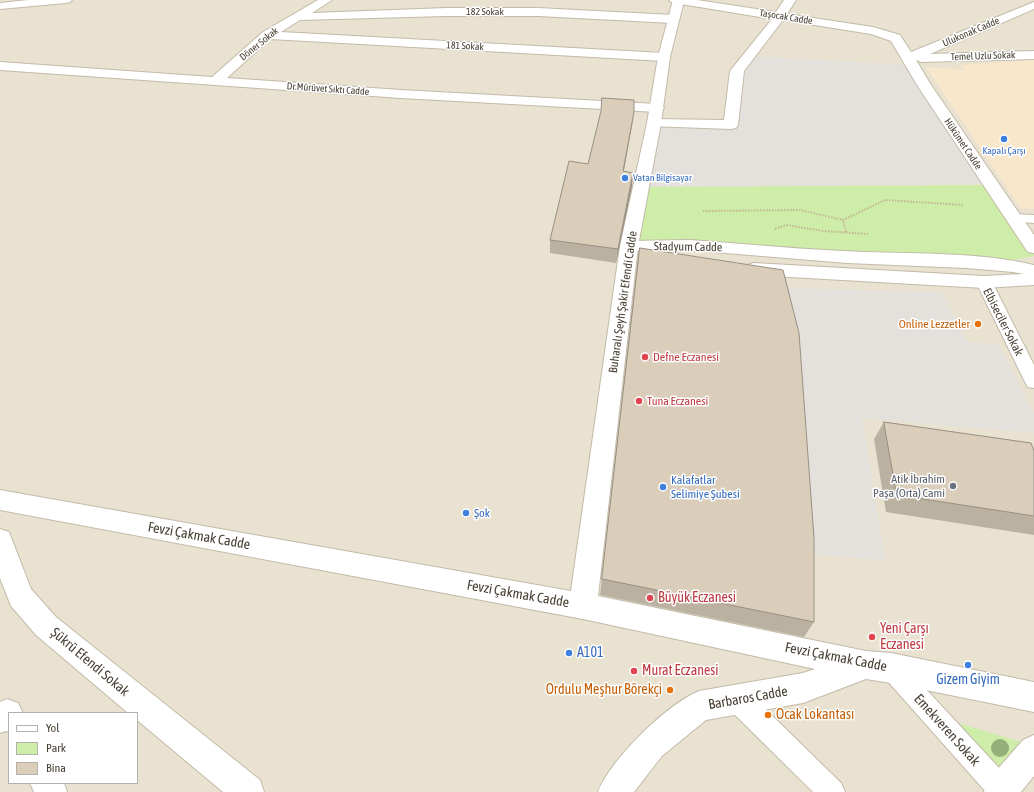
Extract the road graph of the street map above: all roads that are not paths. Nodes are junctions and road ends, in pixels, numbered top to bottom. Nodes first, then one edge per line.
1 (66, 0) edge
2 (326, 0) edge
3 (788, 0) edge
4 (1034, 5) edge
5 (0, 6) edge
6 (675, 6) edge
7 (780, 16) junction
8 (298, 17) junction
9 (267, 35) junction
10 (896, 38) joint
11 (1034, 55) edge
12 (664, 57) junction
13 (909, 58) junction
14 (0, 66) edge
15 (215, 81) junction
16 (656, 115) junction
17 (1015, 218) junction
18 (1034, 219) edge
19 (629, 246) junction
20 (1034, 248) edge
21 (684, 262) edge
22 (738, 268) edge
23 (1034, 271) edge
24 (1034, 278) edge
25 (984, 282) junction
26 (1034, 382) edge
27 (0, 500) edge
28 (0, 540) edge
29 (583, 606) junction
30 (878, 666) junction
31 (1034, 697) edge
32 (738, 700) junction
33 (1034, 751) edge
34 (248, 792) edge
35 (614, 792) edge
36 (832, 792) edge
37 (1002, 792) edge

1 - 5 street
2 - 8 street, Döner Sokak
3 - 7 street
4 - 13 street, Ulukonak Cadde
6 - 7 street, Taşocak Cadde
6 - 8 street, 182 Sokak
6 - 12 street, Buharalı Şeyh Şakir Efendi Cadde
7 - 10 street, Taşocak Cadde
7 - 16 street, Dr.Mürüvet Sıktı Cadde
8 - 9 street, Döner Sokak
9 - 12 street, 181 Sokak
9 - 15 street, Döner Sokak
10 - 13 street, Hükümet Cadde
11 - 13 street, Temel Uzlu Sokak
12 - 16 street, Buharalı Şeyh Şakir Efendi Cadde
13 - 17 street, Hükümet Cadde
14 - 15 street, Dr.Mürüvet Sıktı Cadde
15 - 16 street, Dr.Mürüvet Sıktı Cadde
16 - 19 street, Buharalı Şeyh Şakir Efendi Cadde
17 - 18 street
17 - 20 street, Hükümet Cadde
19 - 21 street, Stadyum Cadde
19 - 23 street, Stadyum Cadde
19 - 29 street, Buharalı Şeyh Şakir Efendi Cadde
22 - 25 street
24 - 25 street
25 - 26 street, Elbiseciler Sokak
27 - 29 street, Fevzi Çakmak Cadde
28 - 34 street, Şükrü Efendi Sokak
29 - 30 street, Fevzi Çakmak Cadde
30 - 31 street, Fevzi Çakmak Cadde
30 - 32 street, Barbaros Cadde
30 - 37 street, Emekveren Sokak
32 - 35 street, Barbaros Cadde
32 - 36 street
33 - 37 street

